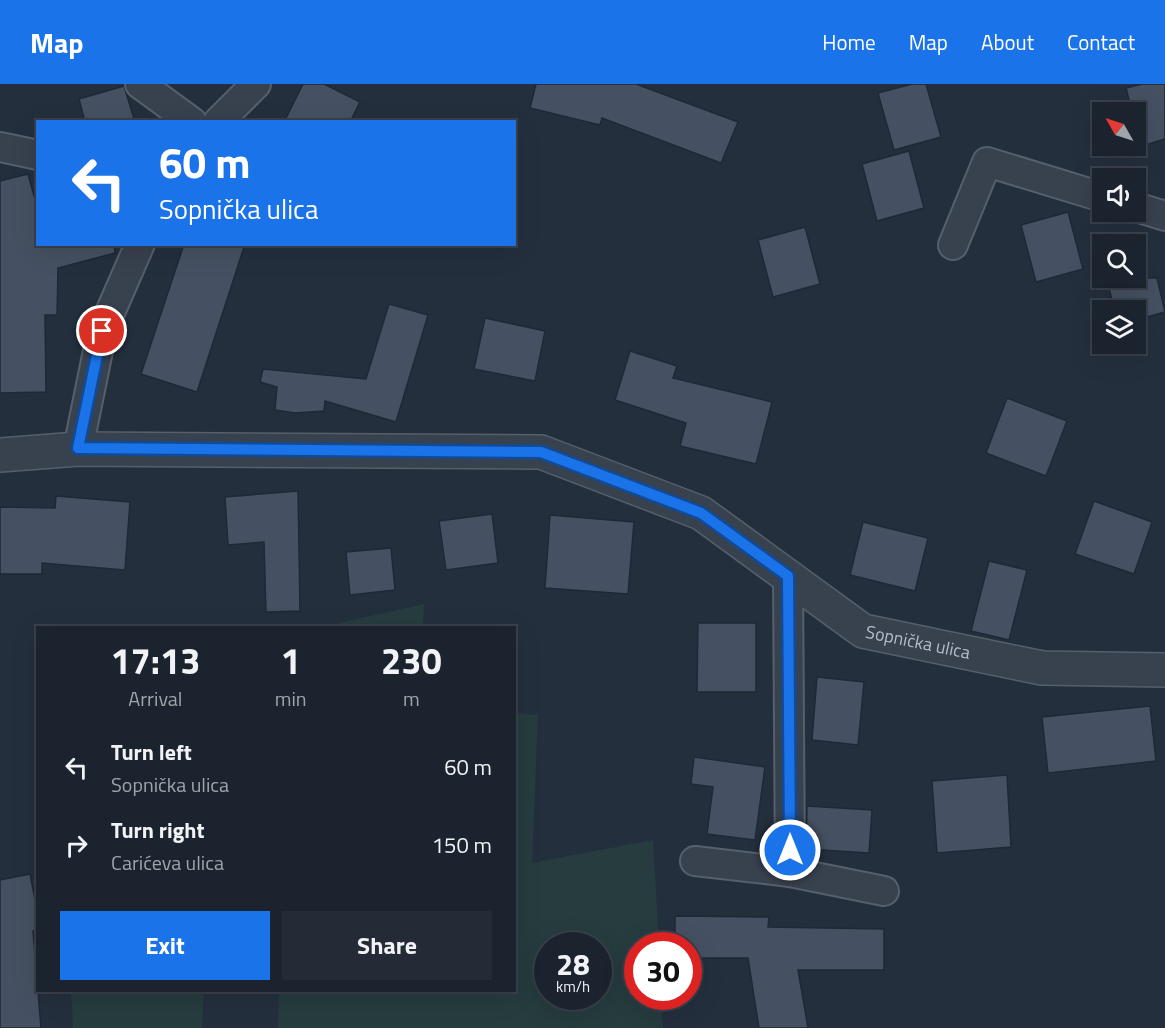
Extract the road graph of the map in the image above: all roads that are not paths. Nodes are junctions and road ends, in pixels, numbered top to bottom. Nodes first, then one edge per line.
1 (140, 84) edge
2 (255, 84) edge
3 (189, 120) edge
4 (220, 120) edge
5 (0, 147) edge
6 (36, 155) edge
7 (1092, 194) edge
8 (1146, 210) edge
9 (1165, 216) edge
10 (953, 245) dead end
11 (139, 246) edge
12 (78, 448) junction
13 (0, 455) edge
14 (788, 576) junction
15 (1165, 670) edge
16 (695, 861) dead end
17 (790, 872) junction
18 (884, 891) dead end

1 - 3 street
2 - 4 street
5 - 6 street
7 - 10 street
8 - 9 street
11 - 12 street
12 - 13 street, Sopnička ulica
12 - 14 street, Sopnička ulica
14 - 15 street, Sopnička ulica
14 - 17 street
16 - 17 street
17 - 18 street

